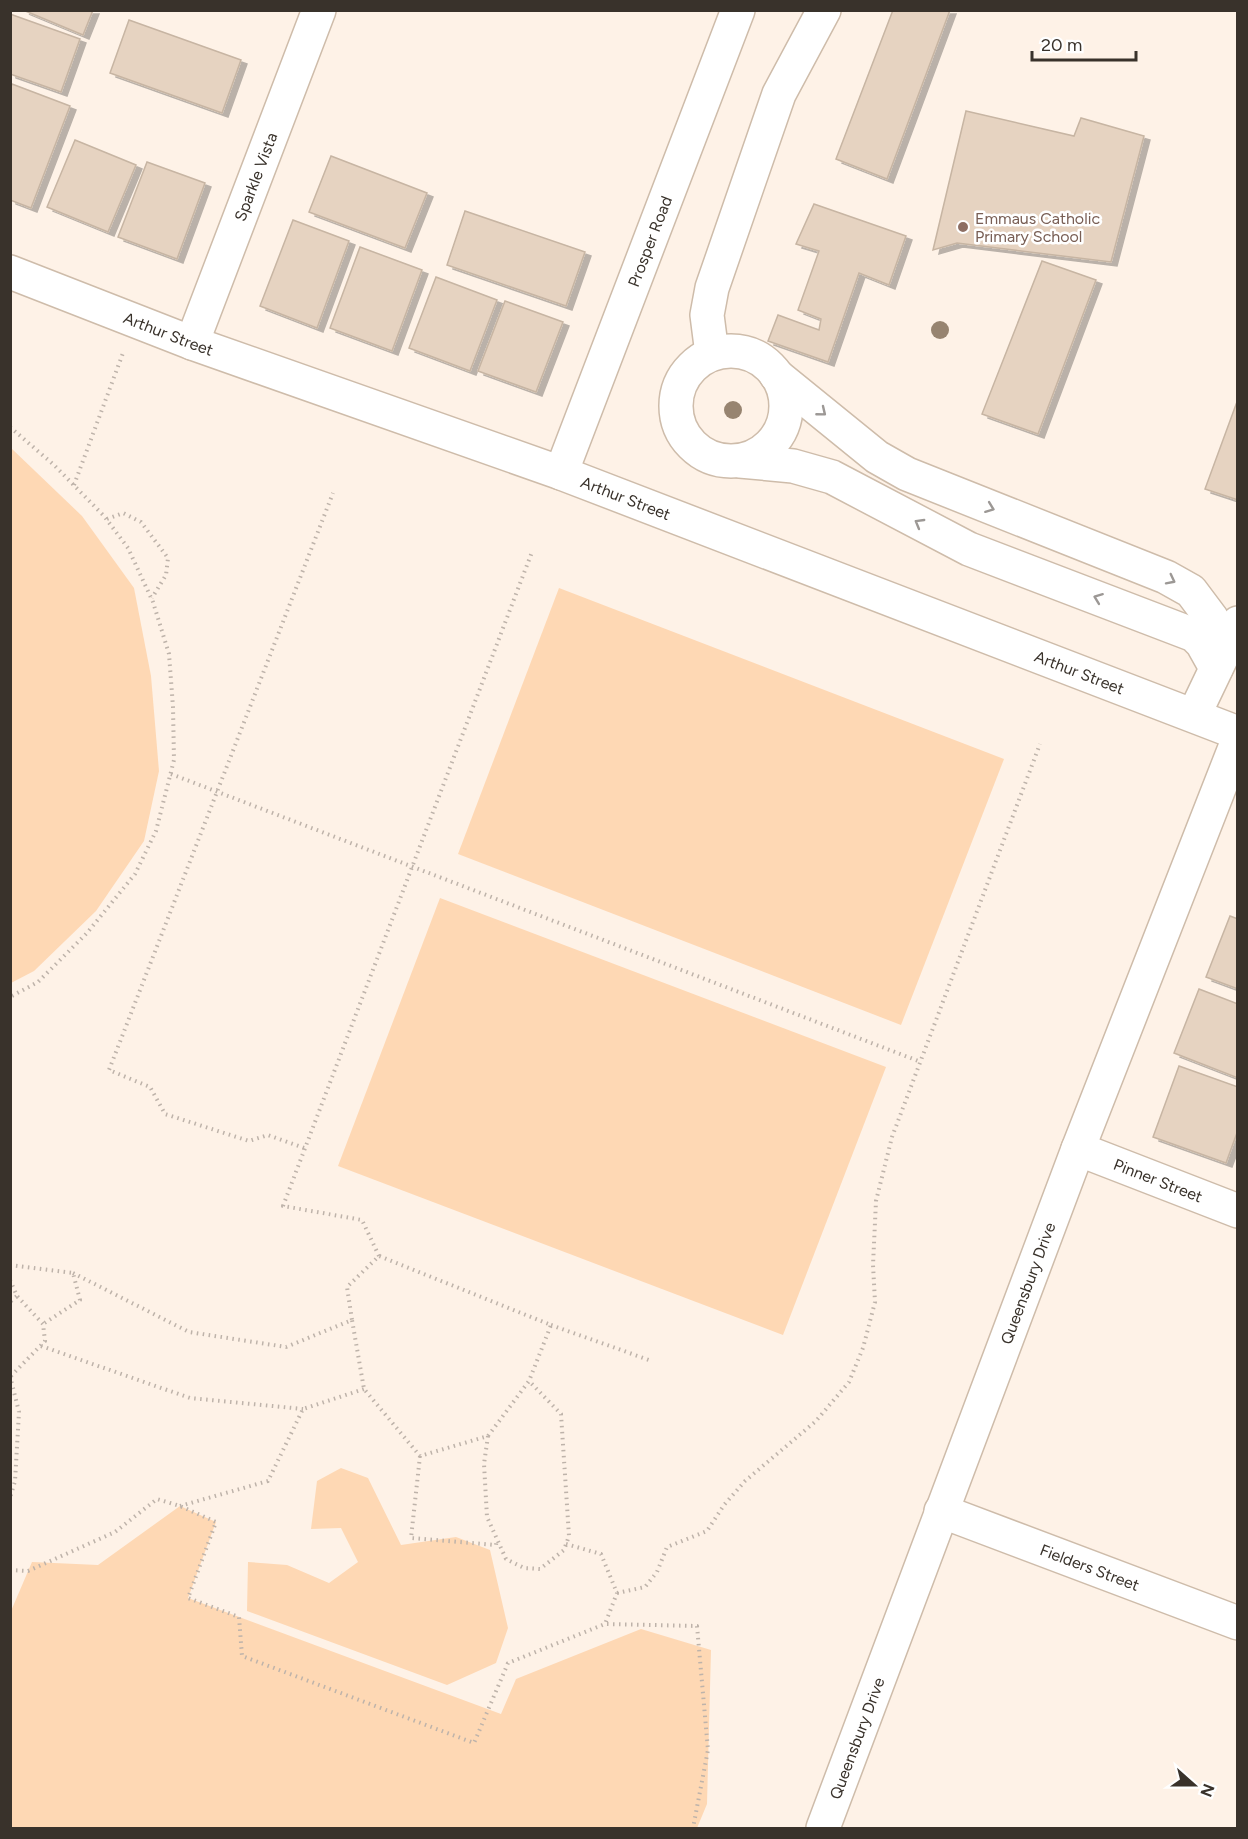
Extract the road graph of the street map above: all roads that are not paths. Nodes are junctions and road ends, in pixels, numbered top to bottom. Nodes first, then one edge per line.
1 (319, 10) edge
2 (738, 10) edge
3 (824, 10) edge
4 (10, 272) edge
5 (192, 343) junction
6 (712, 354) junction
7 (776, 375) junction
8 (740, 461) junction
9 (561, 473) junction
10 (1238, 623) edge
11 (1216, 668) junction
12 (1194, 715) junction
13 (1238, 733) edge
14 (1238, 740) edge
15 (1078, 1149) junction
16 (1238, 1211) edge
17 (941, 1511) junction
18 (1238, 1623) edge
19 (823, 1828) edge

1 - 5 street, Sparkle Vista
2 - 9 street, Prosper Road
3 - 6 street
4 - 5 street, Arthur Street
5 - 9 street, Arthur Street
6 - 7 street
6 - 8 street
7 - 8 street
7 -> 11 street
11 -> 8 street
9 - 12 street, Arthur Street
10 - 11 street
11 - 12 street
12 - 13 street, Arthur Street
14 - 15 street, Queensbury Drive
15 - 16 street, Pinner Street
15 - 17 street, Queensbury Drive
17 - 18 street, Fielders Street
17 - 19 street, Queensbury Drive

